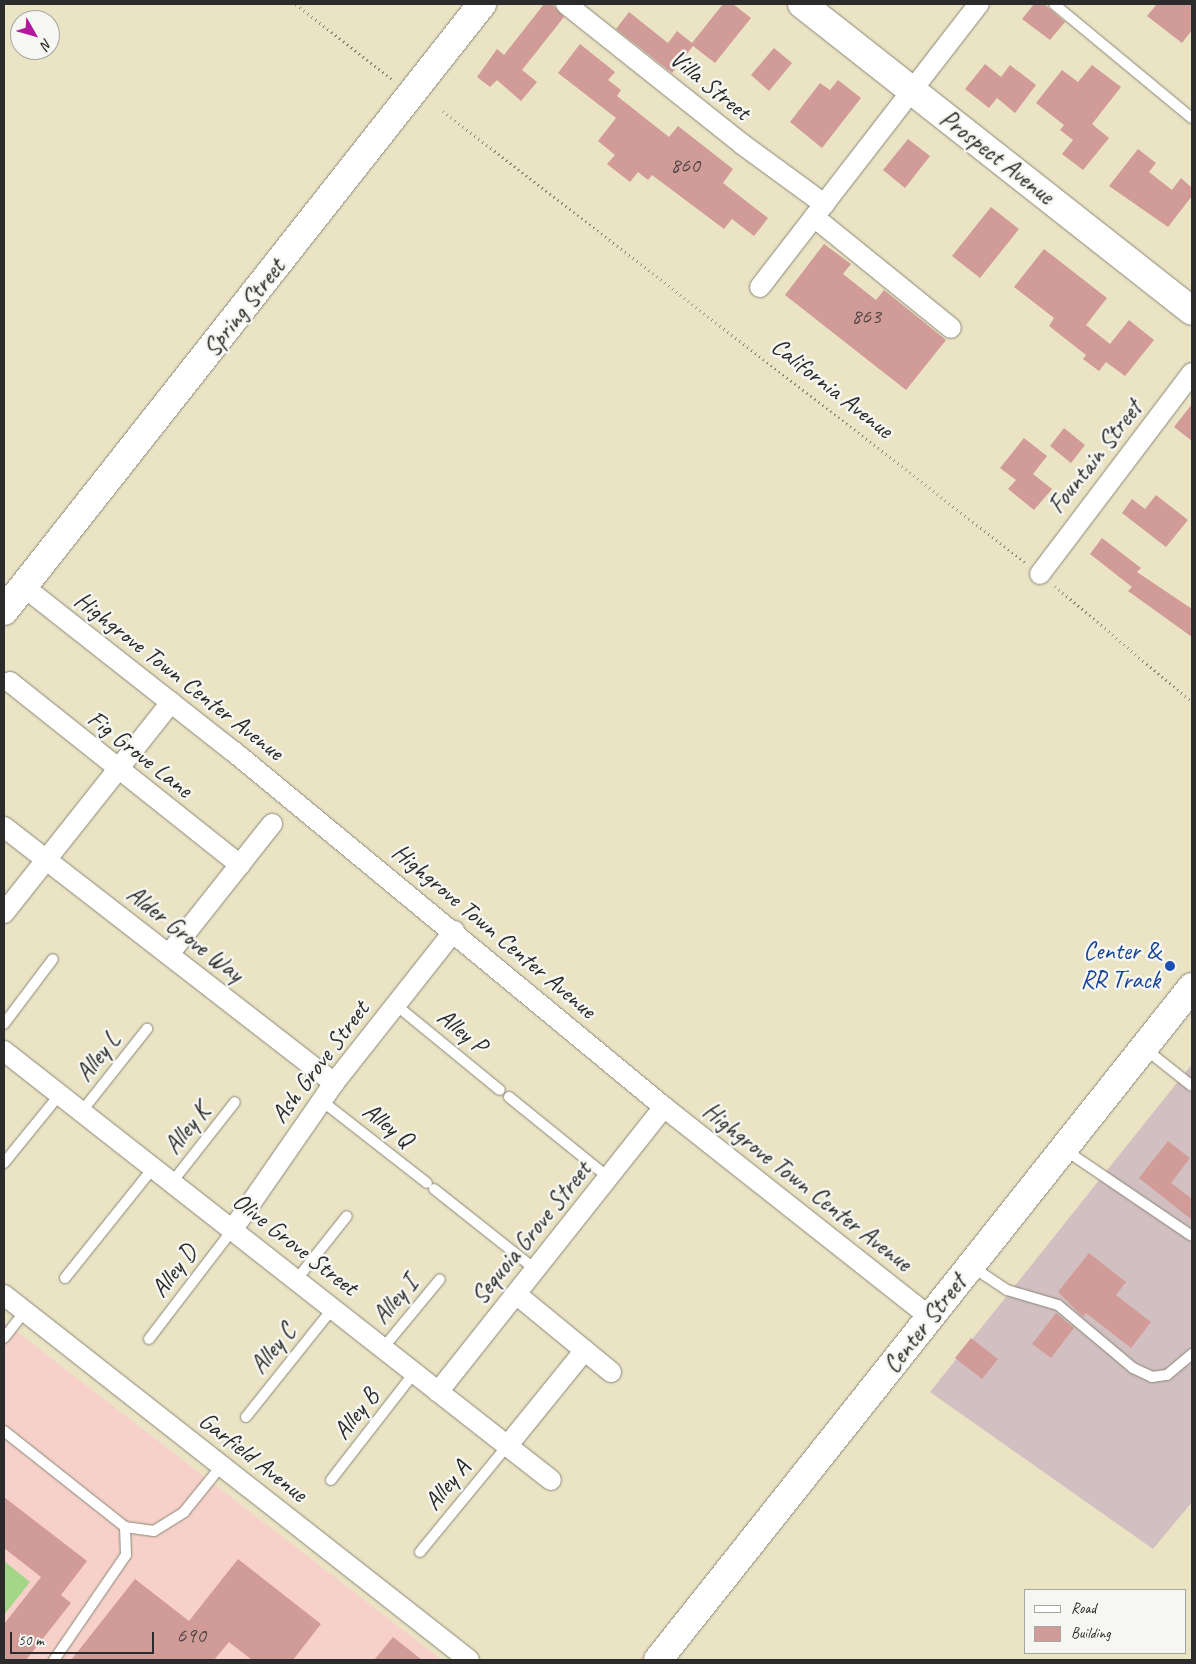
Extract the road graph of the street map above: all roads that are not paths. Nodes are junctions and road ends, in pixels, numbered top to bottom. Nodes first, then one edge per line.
1 (482, 4) edge
2 (566, 4) edge
3 (802, 4) edge
4 (979, 4) edge
5 (1054, 4) edge
6 (912, 90) junction
7 (1192, 118) edge
8 (819, 211) junction
9 (760, 287) dead end
10 (1192, 311) edge
11 (951, 328) dead end
12 (1192, 373) edge
13 (1040, 574) road end
14 (23, 586) junction
15 (4, 611) edge
16 (10, 682) dead end
17 (171, 702) junction
18 (116, 769) junction
19 (272, 824) dead end
20 (4, 827) edge
21 (46, 861) junction
22 (240, 864) junction
23 (4, 913) edge
24 (454, 931) junction
25 (169, 954) junction
26 (53, 959) dead end
27 (1192, 987) edge
28 (396, 1005) junction
29 (4, 1024) edge
30 (147, 1029) dead end
31 (1144, 1048) junction
32 (4, 1052) edge
33 (334, 1083) junction
34 (1192, 1086) edge
35 (60, 1094) junction
36 (322, 1101) junction
37 (236, 1102) dead end
38 (664, 1107) junction
39 (82, 1111) junction
40 (1064, 1149) junction
41 (4, 1163) edge
42 (154, 1167) junction
43 (608, 1178) junction
44 (173, 1182) junction
45 (347, 1216) dead end
46 (234, 1229) junction
47 (1192, 1236) edge
48 (971, 1266) junction
49 (535, 1269) junction
50 (65, 1278) dead end
51 (297, 1279) junction
52 (440, 1279) dead end
53 (516, 1294) junction
54 (4, 1295) edge
55 (333, 1308) junction
56 (24, 1312) junction
57 (930, 1317) junction
58 (4, 1338) edge
59 (149, 1339) dead end
60 (383, 1348) junction
61 (585, 1350) junction
62 (1192, 1354) edge
63 (611, 1372) dead end
64 (414, 1373) junction
65 (438, 1392) junction
66 (246, 1416) dead end
67 (4, 1432) edge
68 (508, 1445) junction
69 (222, 1465) junction
70 (331, 1480) dead end
71 (551, 1480) dead end
72 (125, 1527) junction
73 (420, 1552) dead end
74 (54, 1660) edge
75 (469, 1660) edge
76 (658, 1660) edge

1 - 14 street, Spring Street
2 - 8 street, Villa Street
3 - 6 street, Prospect Avenue
4 - 6 street
5 - 7 lane
6 - 8 street
6 - 10 street, Prospect Avenue
8 - 9 street
8 - 11 street, Villa Street
12 - 13 street, Fountain Street
14 - 15 street, Spring Street
14 - 17 street, Highgrove Town Center Avenue
16 - 18 street, Fig Grove Lane
17 - 18 street
17 - 24 street, Highgrove Town Center Avenue
18 - 21 street
18 - 22 street, Fig Grove Lane
19 - 22 street
20 - 21 street, Alder Grove Way
21 - 23 street
21 - 25 street, Alder Grove Way
22 - 25 street
24 - 28 street, Ash Grove Street
24 - 38 street, Highgrove Town Center Avenue
25 - 33 street, Alder Grove Way
26 - 29 lane
27 - 31 street, Center Street
28 - 33 street, Ash Grove Street
28 - 43 lane, Alley P
30 - 39 lane, Alley L
31 - 34 lane
31 - 40 street, Center Street
32 - 35 street, Olive Grove Street
33 - 36 street, Ash Grove Street
35 - 39 street, Olive Grove Street
35 - 41 lane
36 - 46 street, Ash Grove Street
36 - 49 lane, Alley Q
37 - 44 lane, Alley K
38 - 43 street, Sequoia Grove Street
38 - 57 street, Highgrove Town Center Avenue
39 - 42 street, Olive Grove Street
40 - 47 lane
40 - 48 street, Center Street
42 - 44 street, Olive Grove Street
42 - 50 lane
43 - 49 street, Sequoia Grove Street
44 - 46 street, Olive Grove Street
45 - 51 lane
46 - 51 street, Olive Grove Street
46 - 59 lane, Alley D
48 - 57 street, Center Street
48 - 62 lane
49 - 53 street, Sequoia Grove Street
51 - 55 street, Olive Grove Street
52 - 60 lane, Alley I
53 - 61 street
53 - 65 street, Sequoia Grove Street
54 - 56 street, Garfield Avenue
55 - 60 street, Olive Grove Street
55 - 66 lane, Alley C
56 - 58 lane
56 - 69 street, Garfield Avenue
57 - 76 street, Center Street
60 - 64 street, Olive Grove Street
61 - 63 street
61 - 68 street
64 - 65 street, Olive Grove Street
64 - 70 lane, Alley B
65 - 68 street, Olive Grove Street
67 - 72 lane
68 - 71 street, Olive Grove Street
68 - 73 lane, Alley A
69 - 72 lane
69 - 75 street, Garfield Avenue
72 - 74 lane

